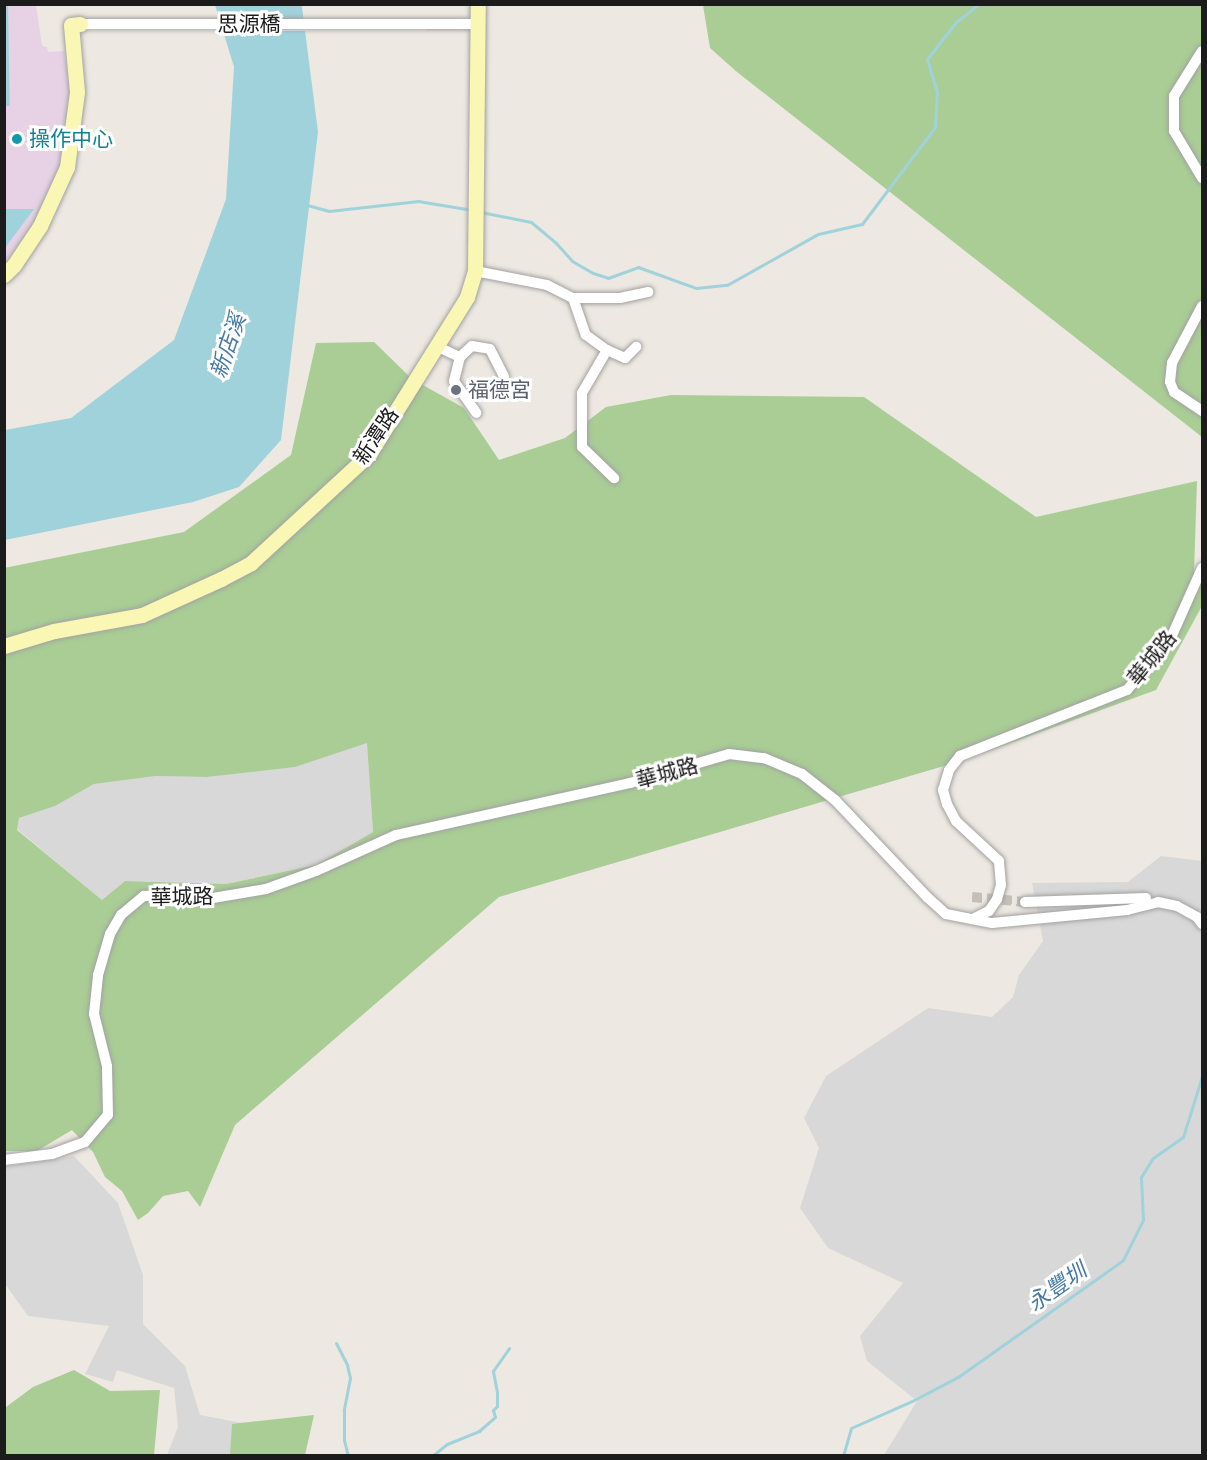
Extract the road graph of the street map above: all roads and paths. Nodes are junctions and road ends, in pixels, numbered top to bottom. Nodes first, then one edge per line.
1 (478, 4) edge
2 (80, 24) joint
3 (477, 24) junction
4 (1203, 51) edge
5 (1203, 178) edge
6 (475, 271) junction
7 (4, 275) edge
8 (648, 292) dead end
9 (573, 297) junction
10 (1203, 306) edge
11 (436, 346) junction
12 (636, 347) dead end
13 (607, 350) junction
14 (460, 357) junction
15 (504, 377) dead end
16 (1203, 411) edge
17 (476, 412) dead end
18 (614, 478) dead end
19 (1203, 568) edge
20 (4, 646) edge
21 (1146, 898) dead end
22 (1025, 902) tunnel mouth
23 (972, 919) junction
24 (1203, 924) edge
25 (4, 1160) edge

1 - 3 street, 新潭路
2 - 3 street, 思源橋
2 - 7 street
3 - 6 street, 新潭路
4 - 5 street
6 - 9 street
6 - 11 street, 新潭路
8 - 9 street
9 - 13 street
10 - 16 street
11 - 14 street
11 - 20 street, 新潭路
12 - 13 street
13 - 18 street
14 - 15 street
14 - 17 street
19 - 23 street, 華城路
21 - 22 street
23 - 24 street
23 - 25 street, 華城路

